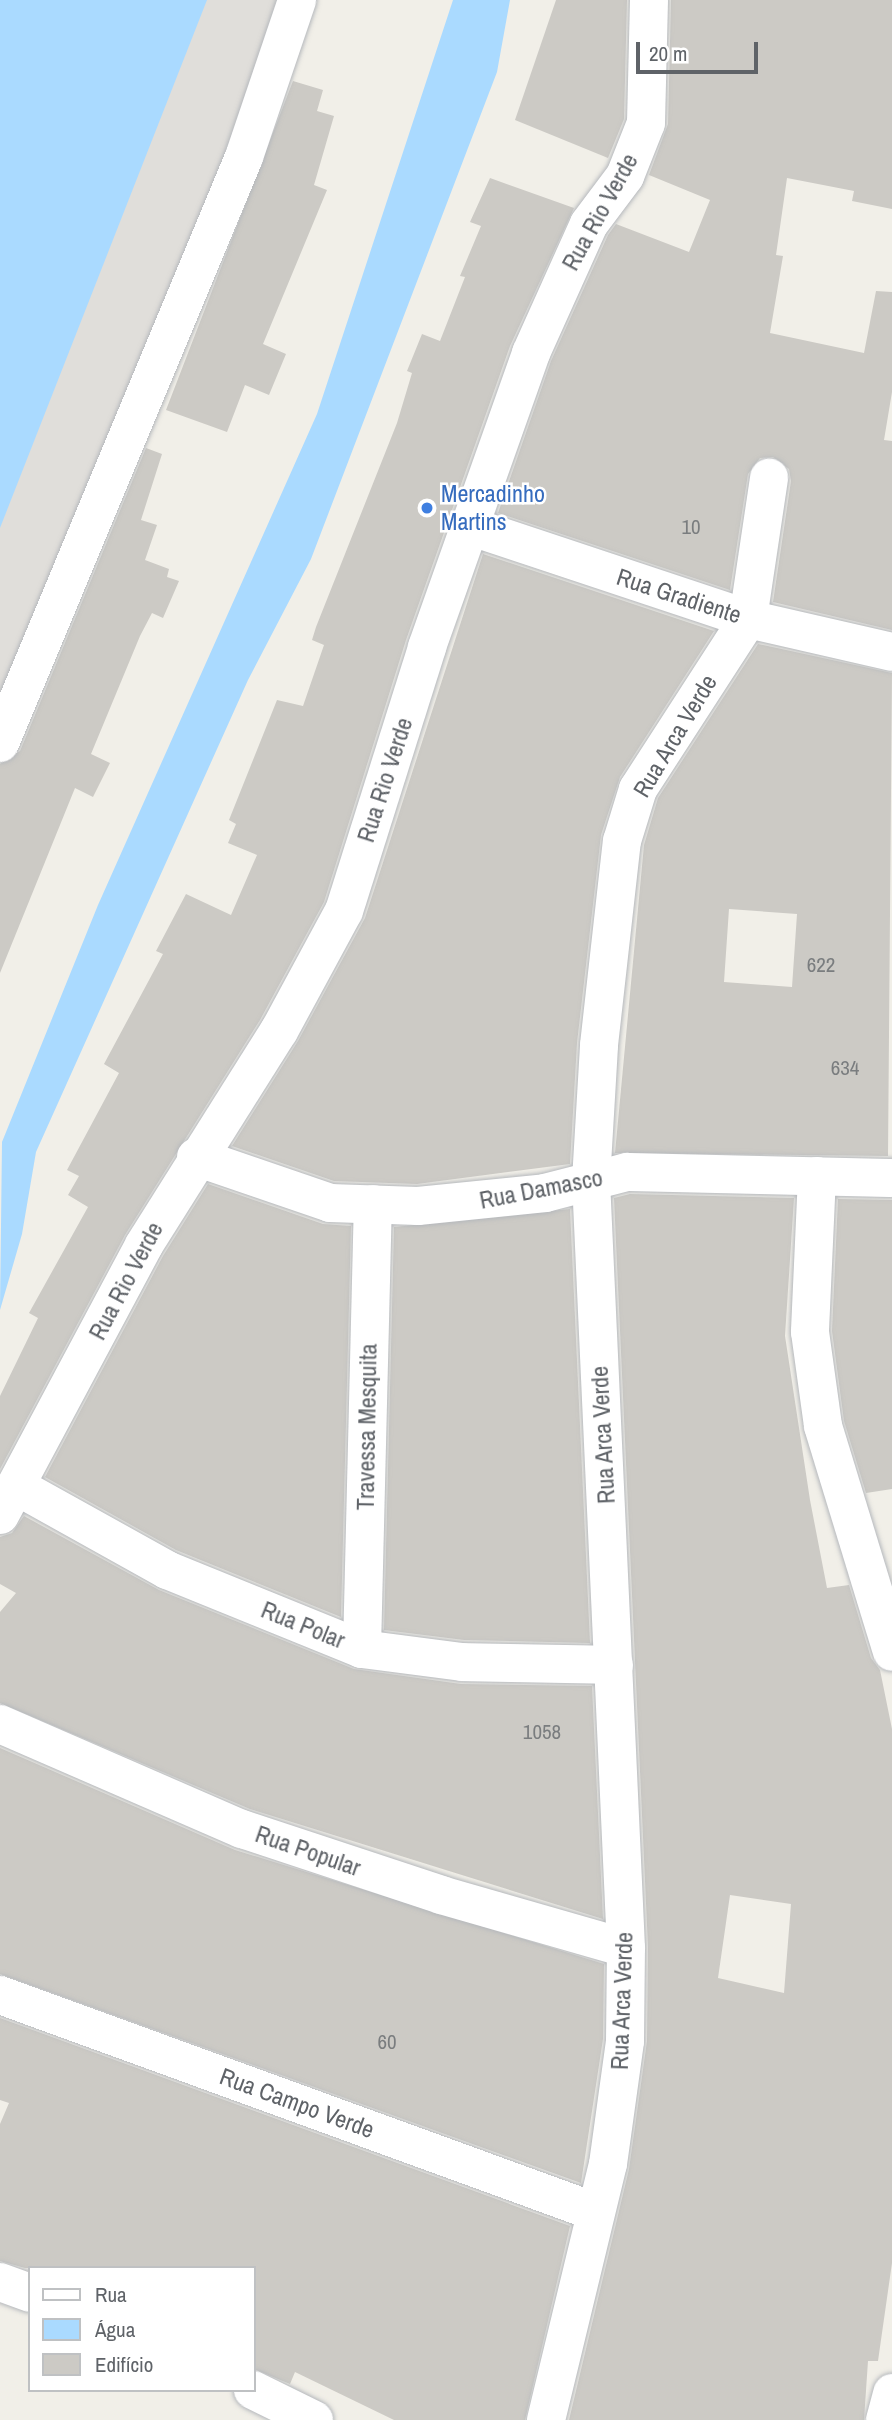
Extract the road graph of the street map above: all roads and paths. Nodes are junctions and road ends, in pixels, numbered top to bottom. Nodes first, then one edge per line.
1 (297, 0) edge
2 (649, 0) edge
3 (769, 478) dead end
4 (469, 526) junction
5 (748, 619) junction
6 (892, 652) edge
7 (0, 743) edge
8 (196, 1157) junction
9 (817, 1176) junction
10 (892, 1178) edge
11 (591, 1181) junction
12 (373, 1204) junction
13 (9, 1501) edge
14 (362, 1649) junction
15 (892, 1652) edge
16 (614, 1665) junction
17 (0, 1724) edge
18 (626, 1948) junction
19 (0, 1996) edge
20 (593, 2211) junction
21 (0, 2282) edge
22 (28, 2292) edge
23 (256, 2391) edge
24 (892, 2393) edge
25 (314, 2420) edge
26 (546, 2420) edge
27 (885, 2420) edge

1 - 7 street
2 - 4 street, Rua Rio Verde
3 - 5 street, Rua Arca Verde
4 - 5 street, Rua Gradiente
4 - 8 street, Rua Rio Verde
5 - 6 street, Rua Gradiente
5 - 11 street, Rua Arca Verde
8 - 12 street, Rua Damasco
8 - 13 street, Rua Rio Verde
9 - 10 street, Rua Damasco
9 - 11 street, Rua Damasco
9 - 15 street
11 - 12 street, Rua Damasco
11 - 16 street, Rua Arca Verde
12 - 14 street, Travessa Mesquita
13 - 14 street, Rua Polar
14 - 16 street, Rua Polar
16 - 18 street, Rua Arca Verde
17 - 18 street, Rua Popular
18 - 20 street, Rua Arca Verde
19 - 20 street, Rua Campo Verde
20 - 26 street, Rua Arca Verde
21 - 22 street
23 - 25 street
24 - 27 street

